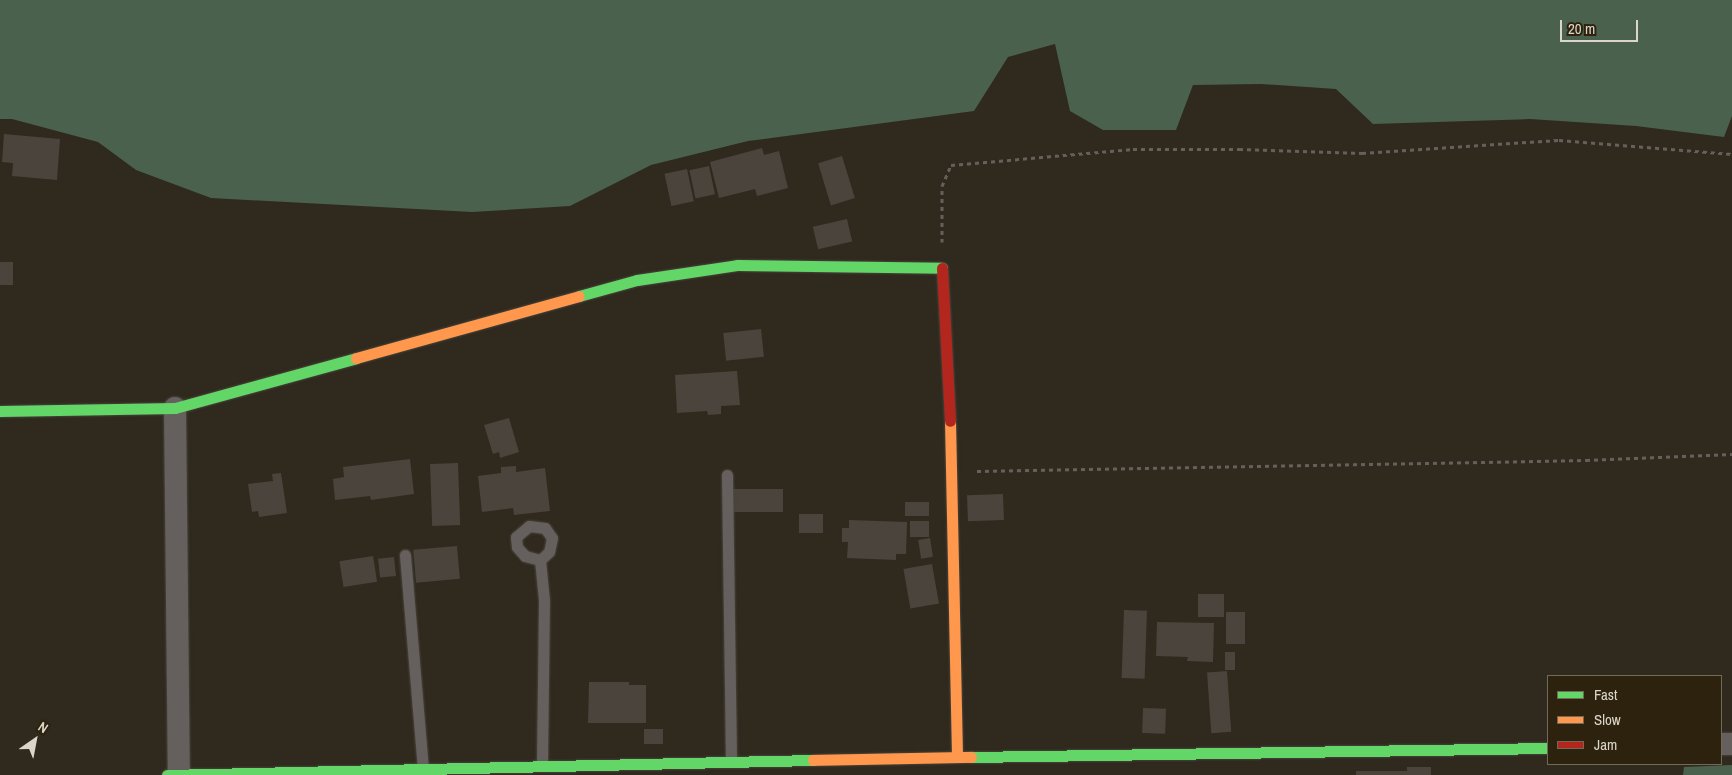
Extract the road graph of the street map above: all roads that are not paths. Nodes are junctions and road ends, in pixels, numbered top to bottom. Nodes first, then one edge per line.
1 (175, 408) junction
2 (0, 411) edge
3 (727, 475) dead end
4 (405, 555) dead end
5 (540, 560) dead end
6 (1547, 748) edge
7 (957, 757) junction
8 (731, 762) junction
9 (542, 766) junction
10 (423, 769) junction
11 (640, 770) edge
12 (167, 775) edge
13 (179, 775) edge

1 - 2 street
1 - 7 street
1 - 13 street
3 - 8 lane
4 - 10 lane
5 - 9 lane
6 - 7 street
7 - 8 street
8 - 11 street
9 - 10 street
9 - 11 street
10 - 13 street
12 - 13 street

